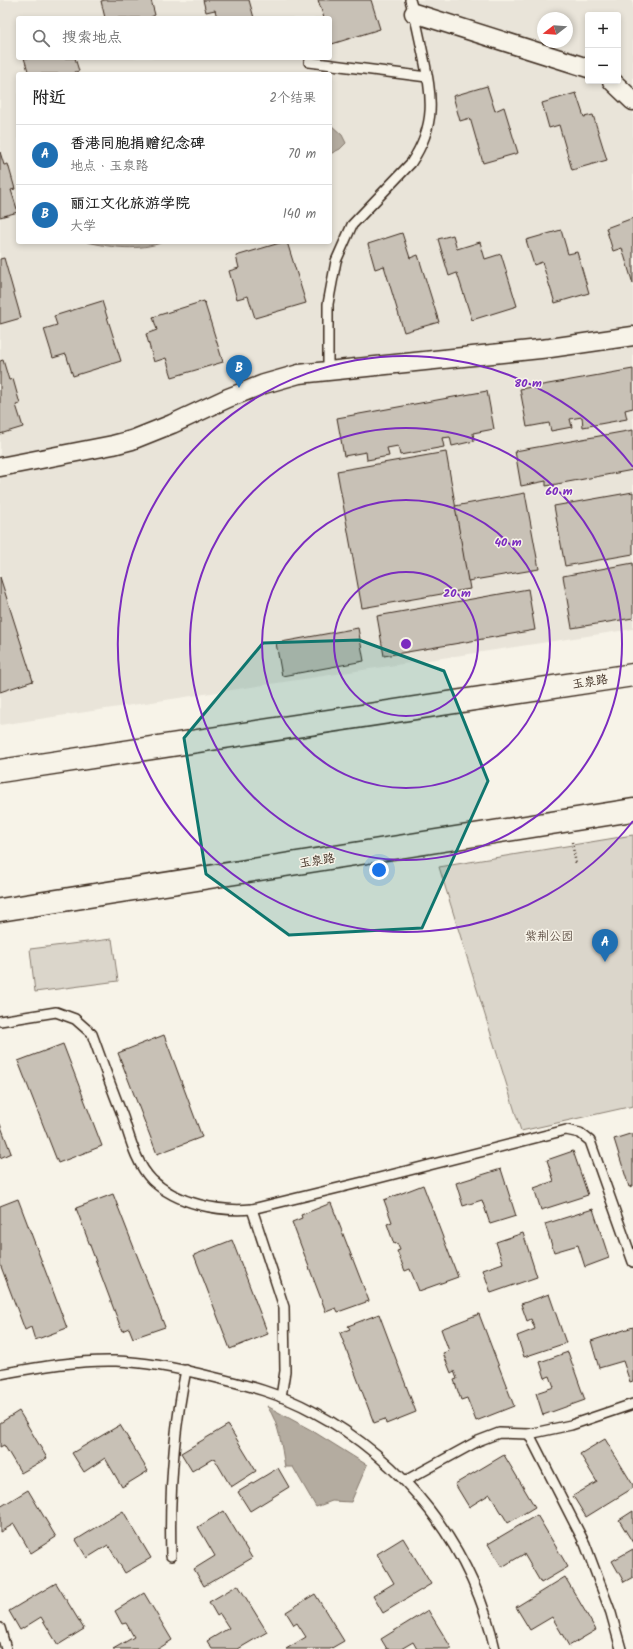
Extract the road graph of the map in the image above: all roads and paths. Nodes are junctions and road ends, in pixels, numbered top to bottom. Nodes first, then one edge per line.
1 (412, 7) edge
2 (309, 62) dead end
3 (585, 67) edge
4 (427, 77) junction
5 (615, 84) edge
6 (633, 101) edge
7 (633, 336) edge
8 (328, 371) junction
9 (0, 467) edge
10 (633, 675) edge
11 (0, 771) edge
12 (633, 810) edge
13 (0, 910) edge
14 (0, 1021) edge
15 (252, 1209) junction
16 (633, 1262) edge
17 (186, 1370) junction
18 (0, 1374) edge
19 (281, 1397) junction
20 (633, 1404) edge
21 (529, 1434) junction
22 (405, 1481) junction
23 (171, 1556) dead end
24 (0, 1628) edge
25 (6, 1649) edge
26 (495, 1649) edge
27 (621, 1649) edge

1 - 3 street
1 - 4 lane
2 - 4 lane
4 - 8 lane
5 - 6 street
7 - 8 street
8 - 9 street
10 - 11 highway, 玉泉路
12 - 13 highway, 玉泉路
14 - 15 lane
15 - 16 lane
15 - 19 lane
17 - 18 lane
17 - 19 lane
17 - 23 lane
19 - 22 lane
20 - 21 lane
21 - 22 lane
21 - 27 lane
22 - 26 lane
24 - 25 lane

